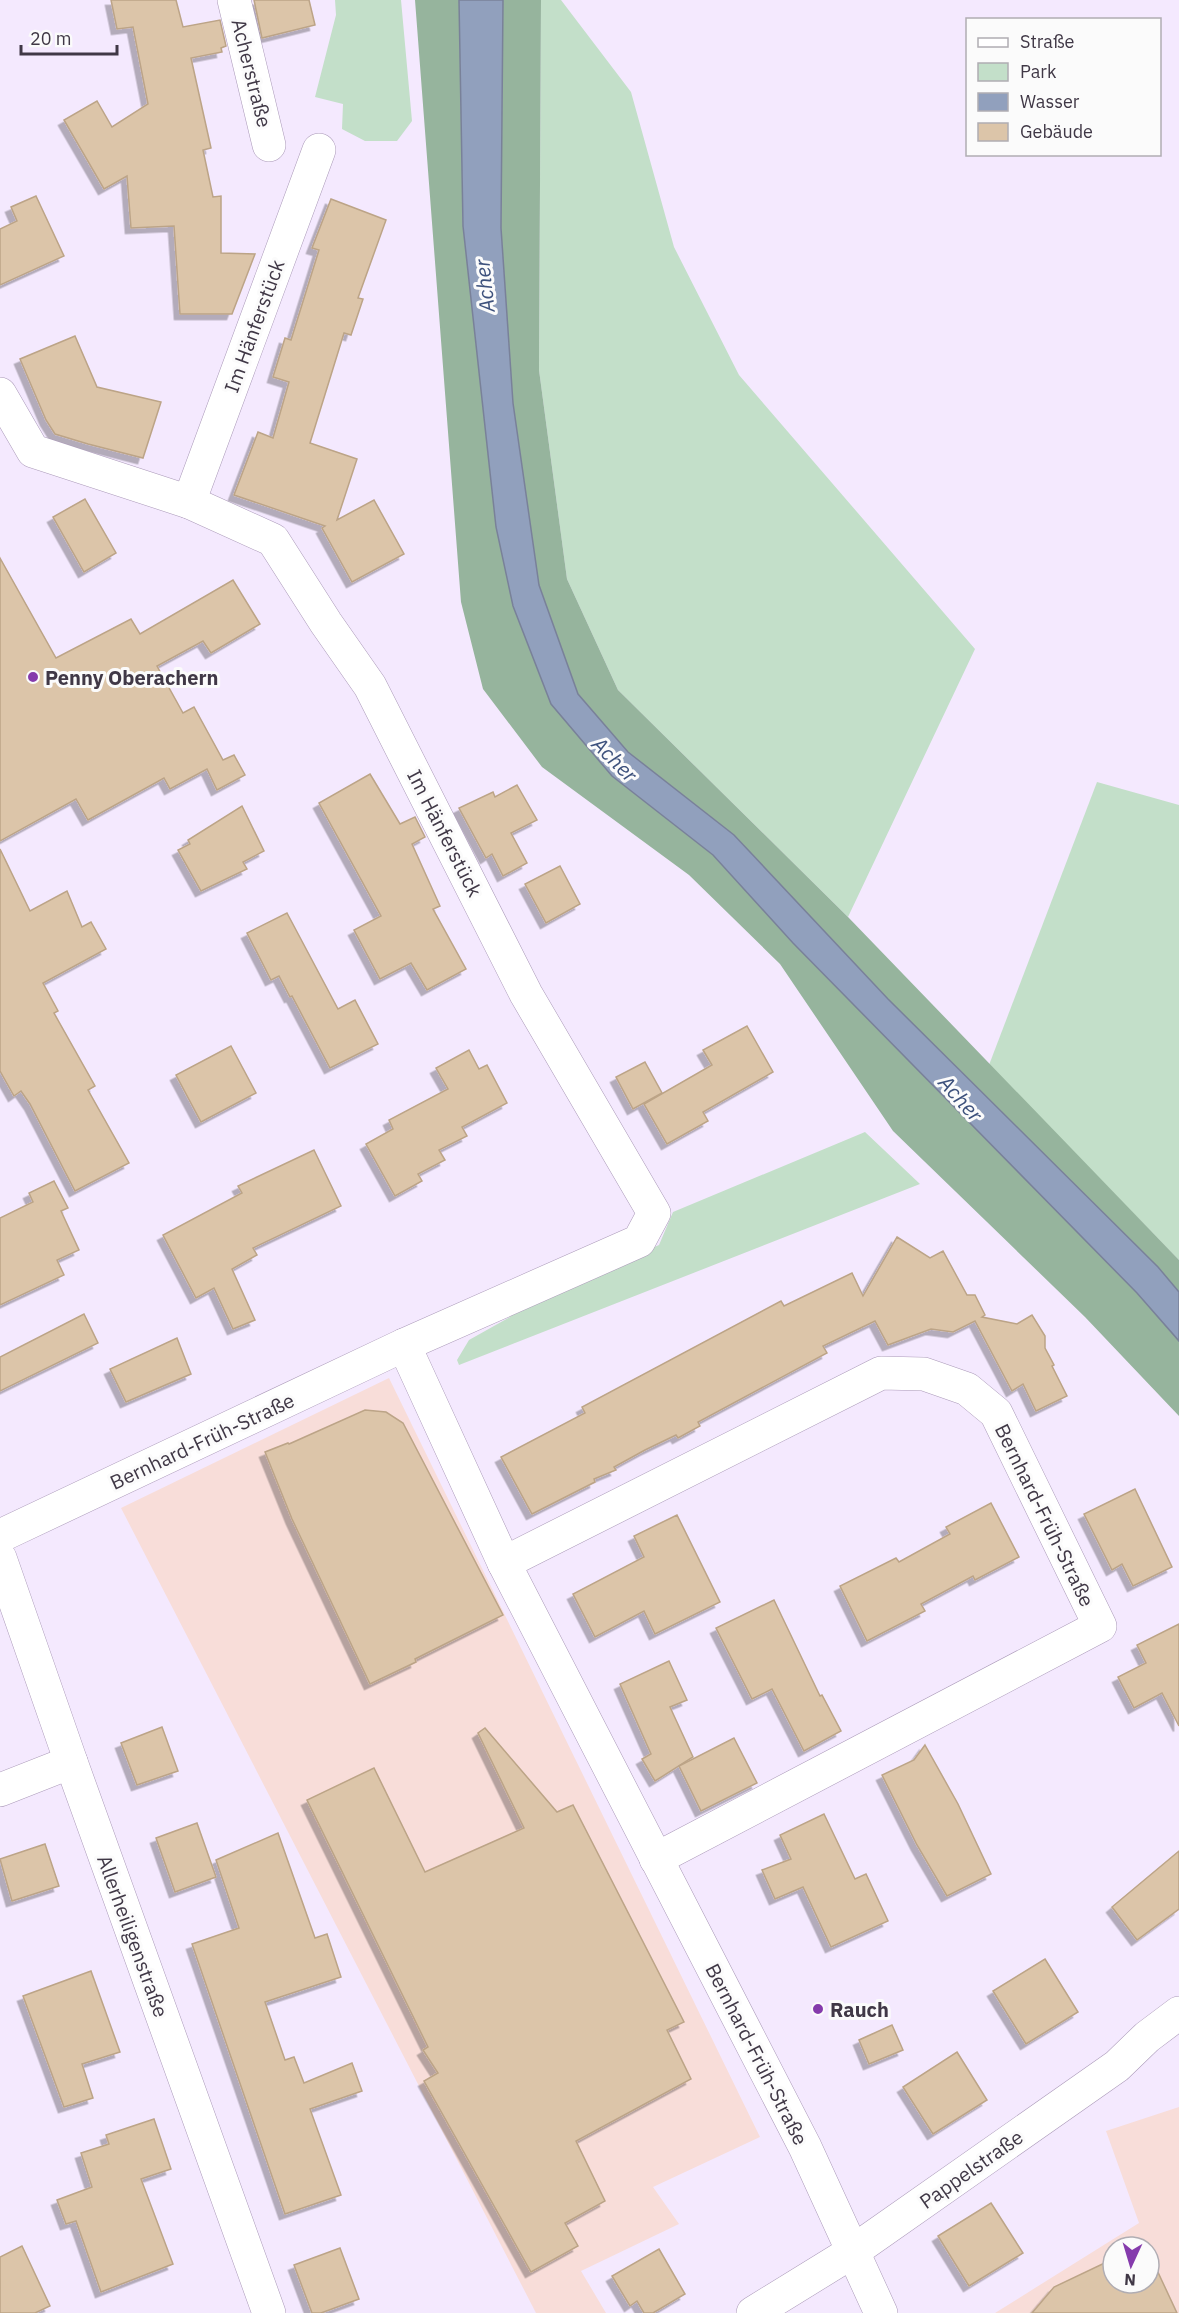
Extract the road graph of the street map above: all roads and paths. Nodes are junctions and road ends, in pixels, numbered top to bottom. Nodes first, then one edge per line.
1 (234, 0) edge
2 (270, 145) dead end
3 (320, 150) dead end
4 (0, 394) edge
5 (189, 502) junction
6 (654, 1213) joint
7 (404, 1346) junction
8 (0, 1536) edge
9 (0, 1558) edge
10 (504, 1563) junction
11 (71, 1762) junction
12 (0, 1790) edge
13 (656, 1859) junction
14 (1179, 2013) edge
15 (852, 2252) junction
16 (269, 2313) edge
17 (753, 2313) edge
18 (881, 2313) edge

1 - 2 street, Acherstraße
3 - 5 street, Im Hänferstück
4 - 5 street, Im Hänferstück
5 - 6 street, Im Hänferstück
6 - 7 street, Bernhard-Früh-Straße
7 - 8 street, Bernhard-Früh-Straße
7 - 10 street, Bernhard-Früh-Straße
9 - 11 street, Allerheiligenstraße
10 - 13 street, Bernhard-Früh-Straße
10 - 13 street, Bernhard-Früh-Straße
11 - 12 street
11 - 16 street, Allerheiligenstraße
13 - 15 street, Bernhard-Früh-Straße
14 - 15 street, Pappelstraße
15 - 17 street, Pappelstraße
15 - 18 street, Bernhard-Früh-Straße

